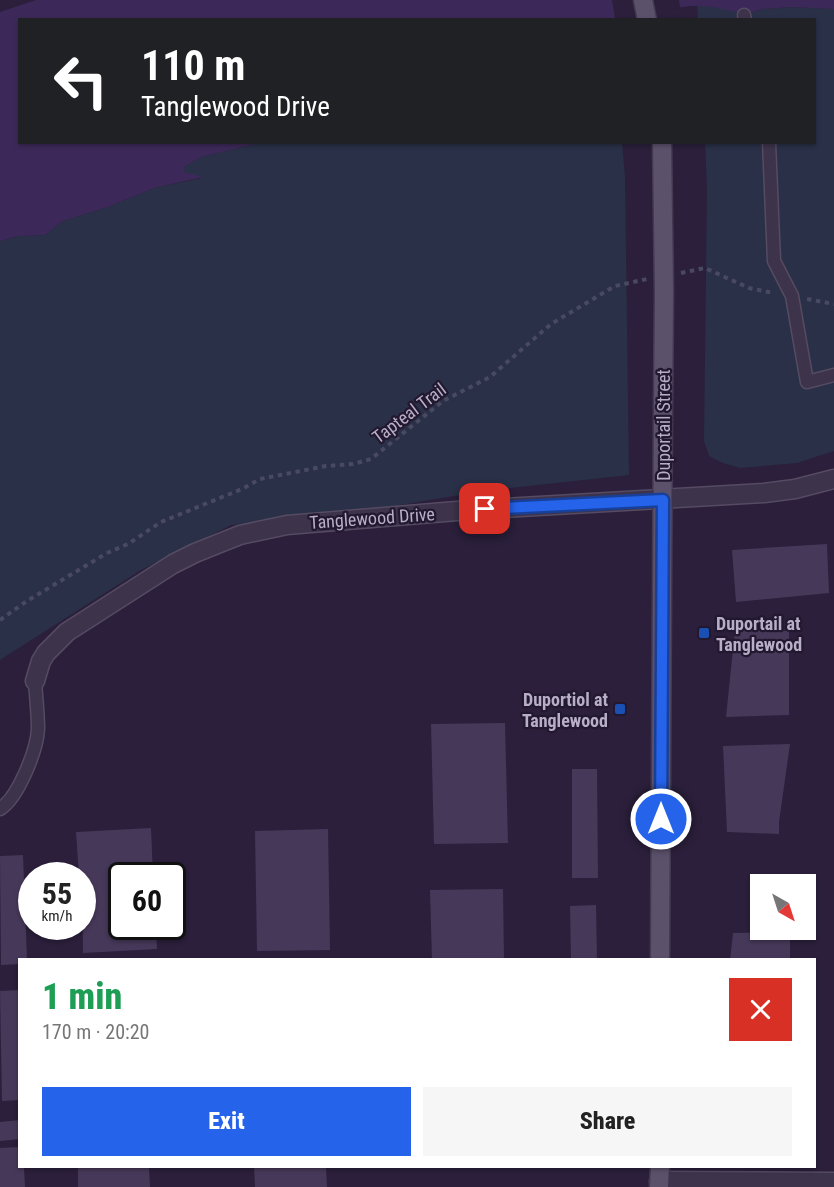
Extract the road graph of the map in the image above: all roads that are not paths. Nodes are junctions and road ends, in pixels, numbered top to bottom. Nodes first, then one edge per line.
1 (643, 0) edge
2 (647, 18) edge
3 (662, 144) edge
4 (769, 144) edge
5 (834, 375) edge
6 (834, 479) edge
7 (663, 500) junction
8 (35, 681) joint
9 (0, 809) edge
10 (660, 958) edge
11 (659, 1178) edge
12 (834, 1182) edge

1 - 2 main road
3 - 7 main road, Duportail Street, bridge
4 - 5 lane
6 - 7 street, Tanglewood Drive
7 - 8 street, Tanglewood Drive
7 - 10 main road, Duportail Street
8 - 9 lane
11 - 12 street

